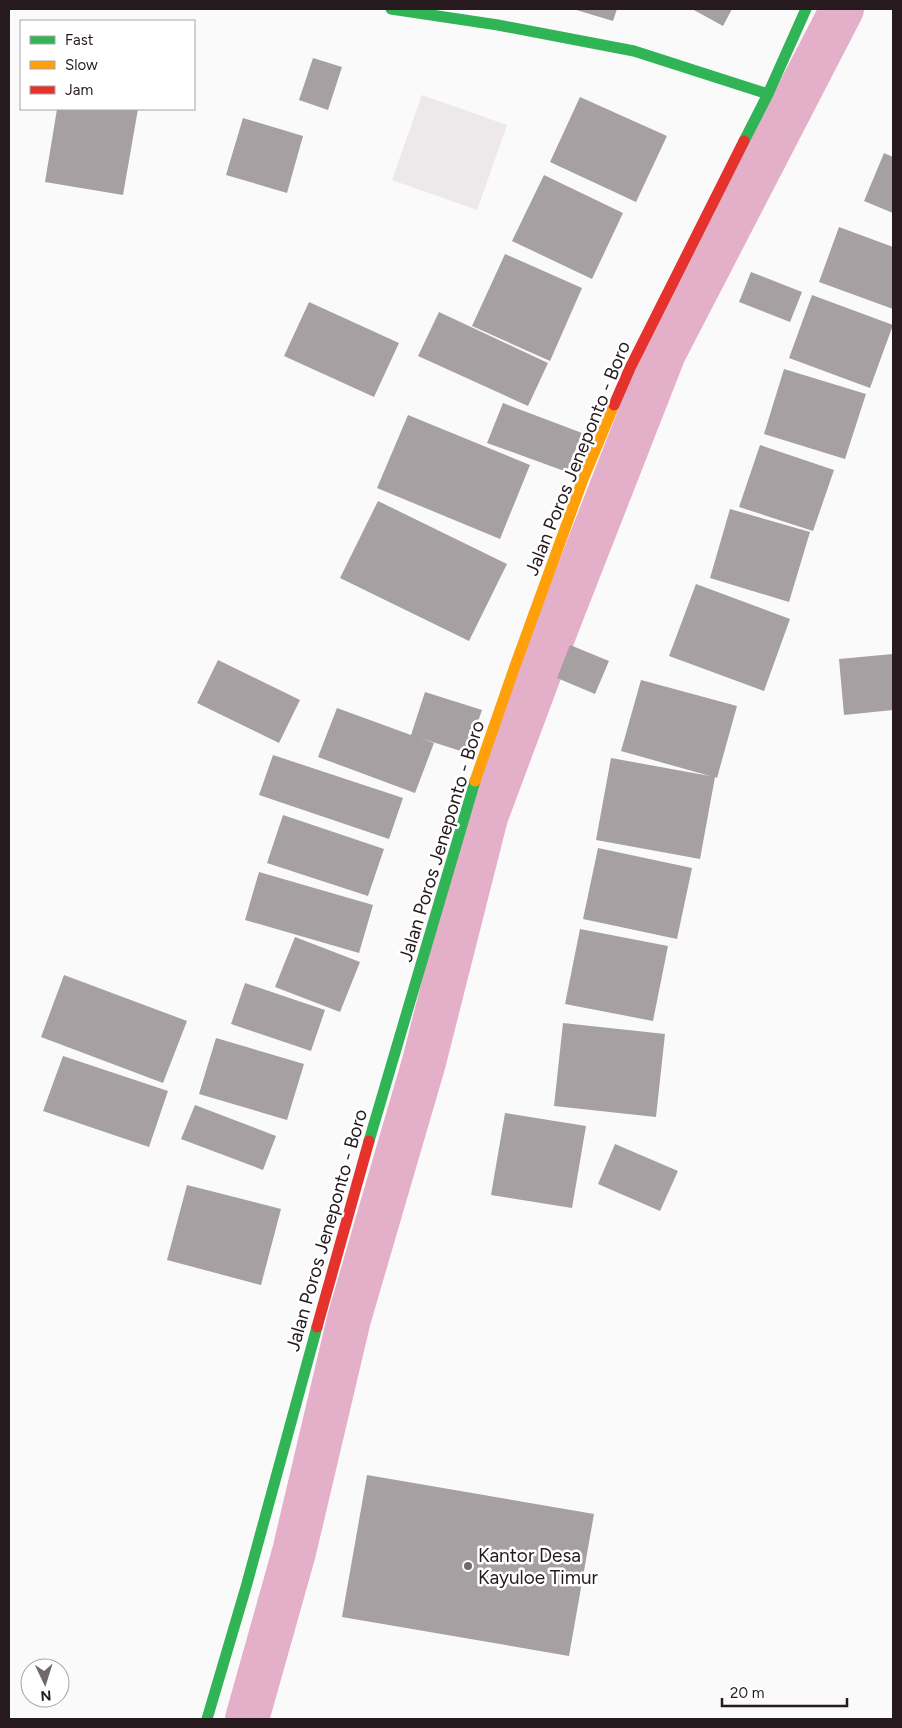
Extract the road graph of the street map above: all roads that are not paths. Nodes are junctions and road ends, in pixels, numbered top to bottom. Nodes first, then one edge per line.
1 (391, 9) edge
2 (806, 9) edge
3 (768, 94) junction
4 (208, 1719) edge

1 - 3 main road
2 - 3 main road, Jalan Poros Jeneponto - Boro
3 - 4 main road, Jalan Poros Jeneponto - Boro

